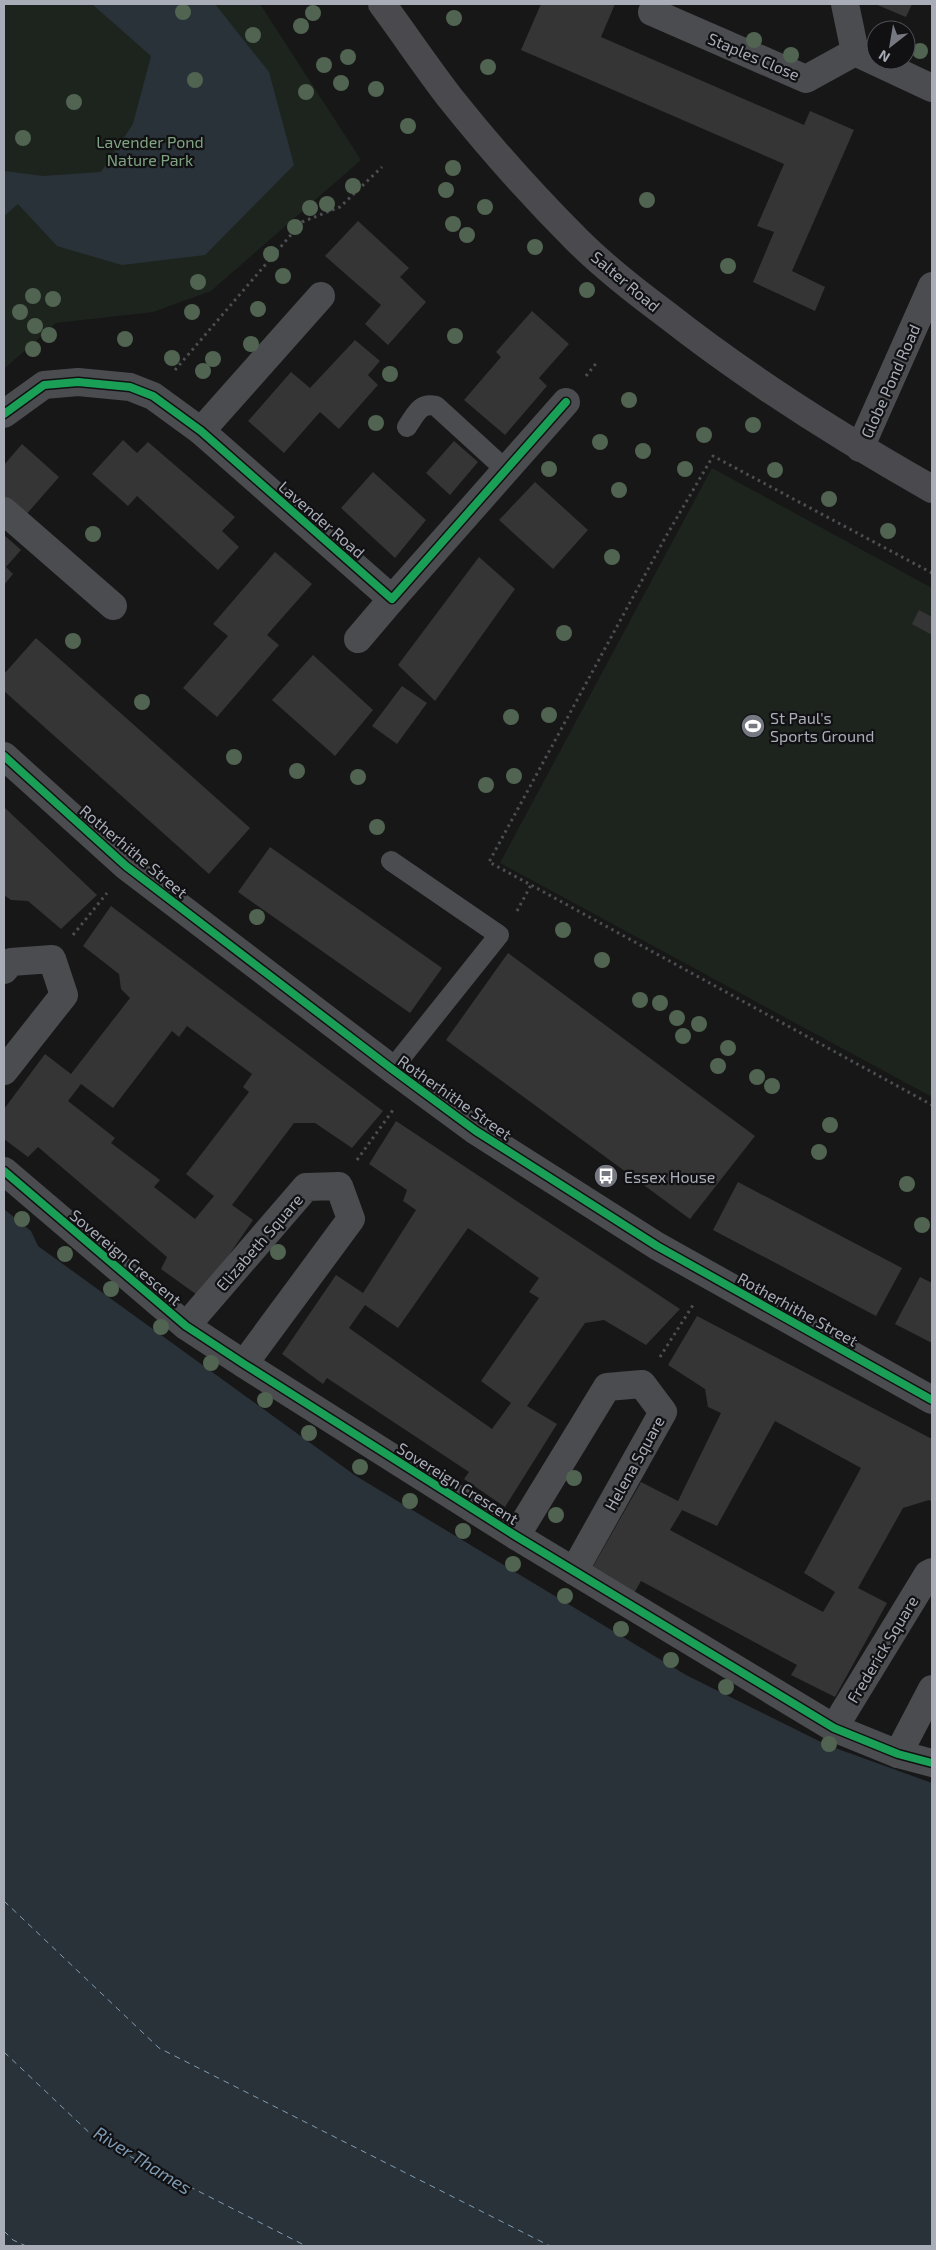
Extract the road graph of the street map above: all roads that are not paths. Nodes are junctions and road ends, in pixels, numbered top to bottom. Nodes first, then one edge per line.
1 (382, 4) edge
2 (845, 4) edge
3 (652, 12) dead end
4 (854, 52) junction
5 (932, 88) edge
6 (932, 286) edge
7 (321, 296) dead end
8 (566, 402) dead end
9 (4, 414) edge
10 (407, 427) dead end
11 (201, 432) junction
12 (860, 448) junction
13 (506, 470) junction
14 (932, 490) edge
15 (4, 511) edge
16 (392, 600) junction
17 (113, 606) dead end
18 (358, 638) dead end
19 (4, 756) edge
20 (391, 861) dead end
21 (4, 970) edge
22 (4, 1070) edge
23 (392, 1070) junction
24 (4, 1171) edge
25 (186, 1326) junction
26 (244, 1364) junction
27 (932, 1400) edge
28 (516, 1536) junction
29 (574, 1571) junction
30 (932, 1572) edge
31 (932, 1689) edge
32 (834, 1728) junction
33 (898, 1754) junction
34 (932, 1763) edge

1 - 12 main road, Salter Road
2 - 4 street
3 - 4 street, Staples Close
4 - 5 street
6 - 12 street, Globe Pond Road
7 - 11 street
8 - 13 street
9 - 11 street, Lavender Road
10 - 13 lane
11 - 16 street, Lavender Road
12 - 14 main road, Salter Road
13 - 16 street
15 - 17 street
16 - 18 street
19 - 23 street, Rotherhithe Street
20 - 23 lane
21 - 22 street
23 - 27 street, Rotherhithe Street
24 - 25 street, Sovereign Crescent
25 - 26 street, Sovereign Crescent
25 - 26 street, Elizabeth Square
26 - 28 street, Sovereign Crescent
28 - 29 street, Sovereign Crescent
28 - 29 street, Helena Square
29 - 32 street, Sovereign Crescent
30 - 32 street, Frederick Square
31 - 33 street
32 - 33 street, Sovereign Crescent
33 - 34 street, Sovereign Crescent

